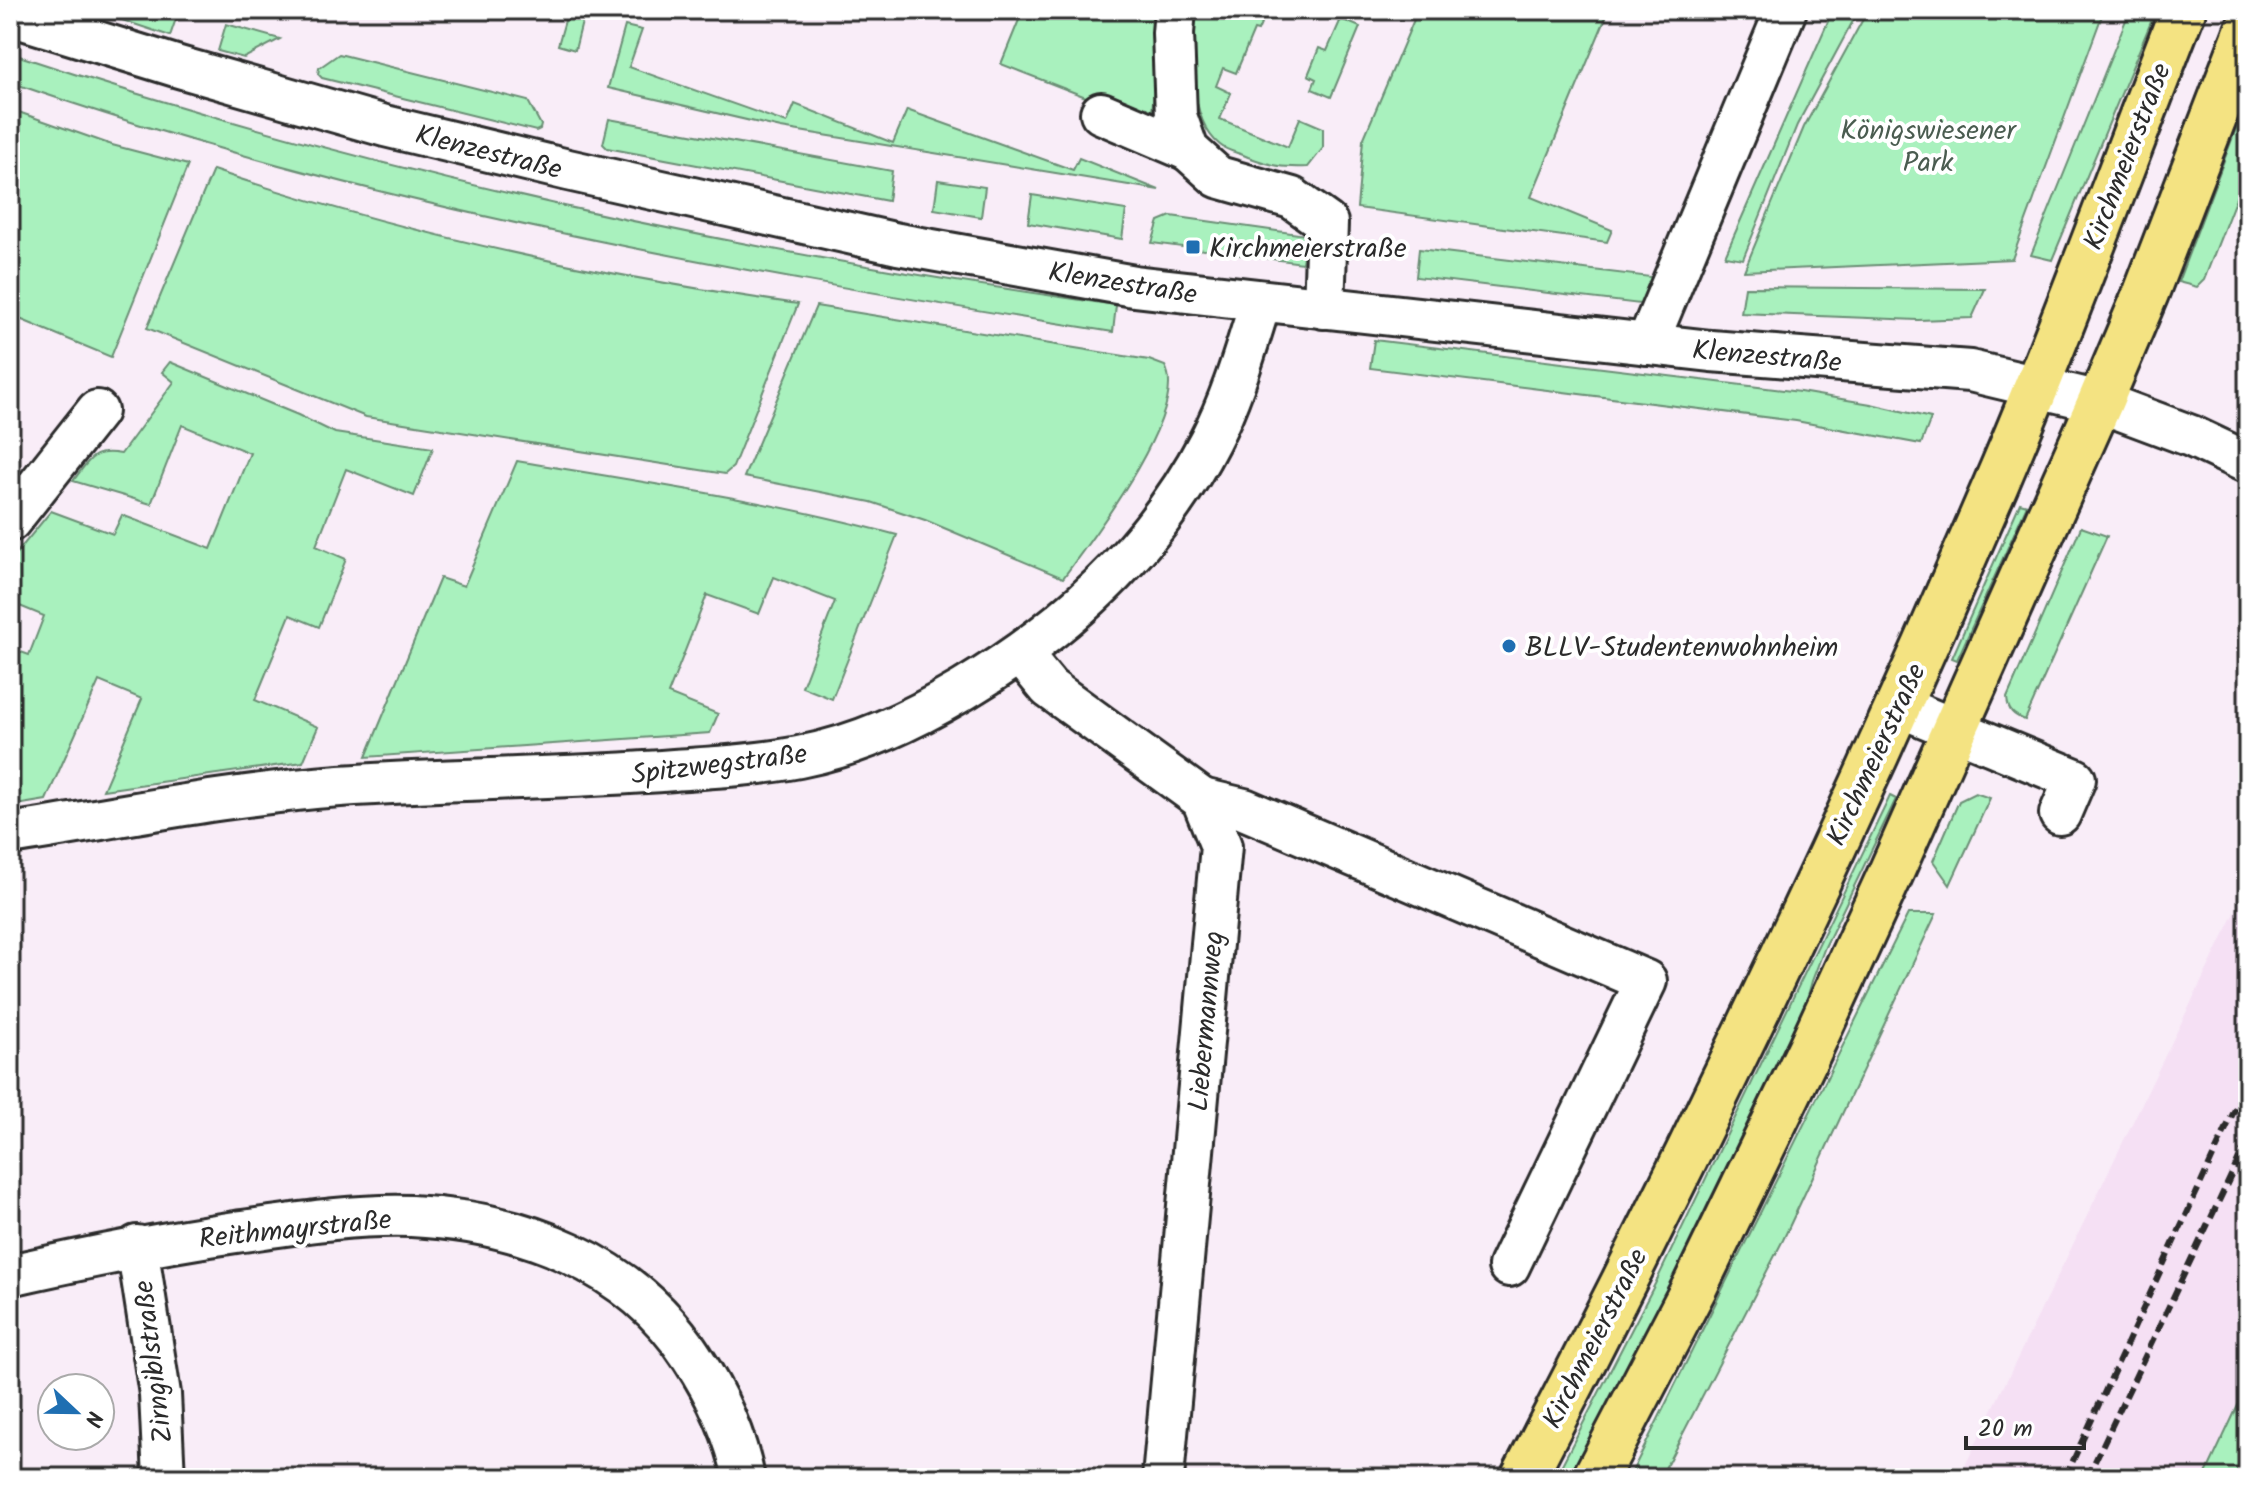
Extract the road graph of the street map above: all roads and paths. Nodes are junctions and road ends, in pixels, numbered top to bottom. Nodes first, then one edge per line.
1 (1175, 10) edge
2 (1786, 10) edge
3 (2183, 10) edge
4 (10, 15) edge
5 (2248, 29) edge
6 (1101, 113) dead end
7 (1188, 150) junction
8 (1261, 301) junction
9 (1324, 308) junction
10 (1647, 344) junction
11 (2036, 385) junction
12 (2100, 402) junction
13 (97, 411) dead end
14 (2248, 463) edge
15 (10, 521) edge
16 (1021, 654) junction
17 (1898, 706) junction
18 (1955, 729) junction
19 (1202, 799) junction
20 (2060, 814) dead end
21 (10, 834) edge
22 (137, 1246) junction
23 (1509, 1266) dead end
24 (10, 1275) edge
25 (164, 1478) edge
26 (744, 1478) edge
27 (1163, 1478) edge
28 (1523, 1478) edge
29 (1595, 1478) edge

1 - 7 street
2 - 10 street
3 - 11 main road, Kirchmeierstraße
4 - 8 street, Klenzestraße
5 - 12 main road
6 - 7 street
7 - 9 street
8 - 9 street, Klenzestraße
8 - 16 street, Spitzwegstraße
9 - 10 street, Klenzestraße
10 - 11 street, Klenzestraße
11 - 12 street, Klenzestraße
11 - 17 main road, Kirchmeierstraße
12 - 14 street, Klenzestraße
12 - 18 main road
13 - 15 street
16 - 19 street
16 - 21 street, Spitzwegstraße
17 - 18 street
17 - 28 main road, Kirchmeierstraße
18 - 20 street
18 - 29 main road
19 - 23 street
19 - 27 street, Liebermannweg
22 - 24 street, Reithmayrstraße
22 - 25 street, Zirngiblstraße
22 - 26 street, Reithmayrstraße

